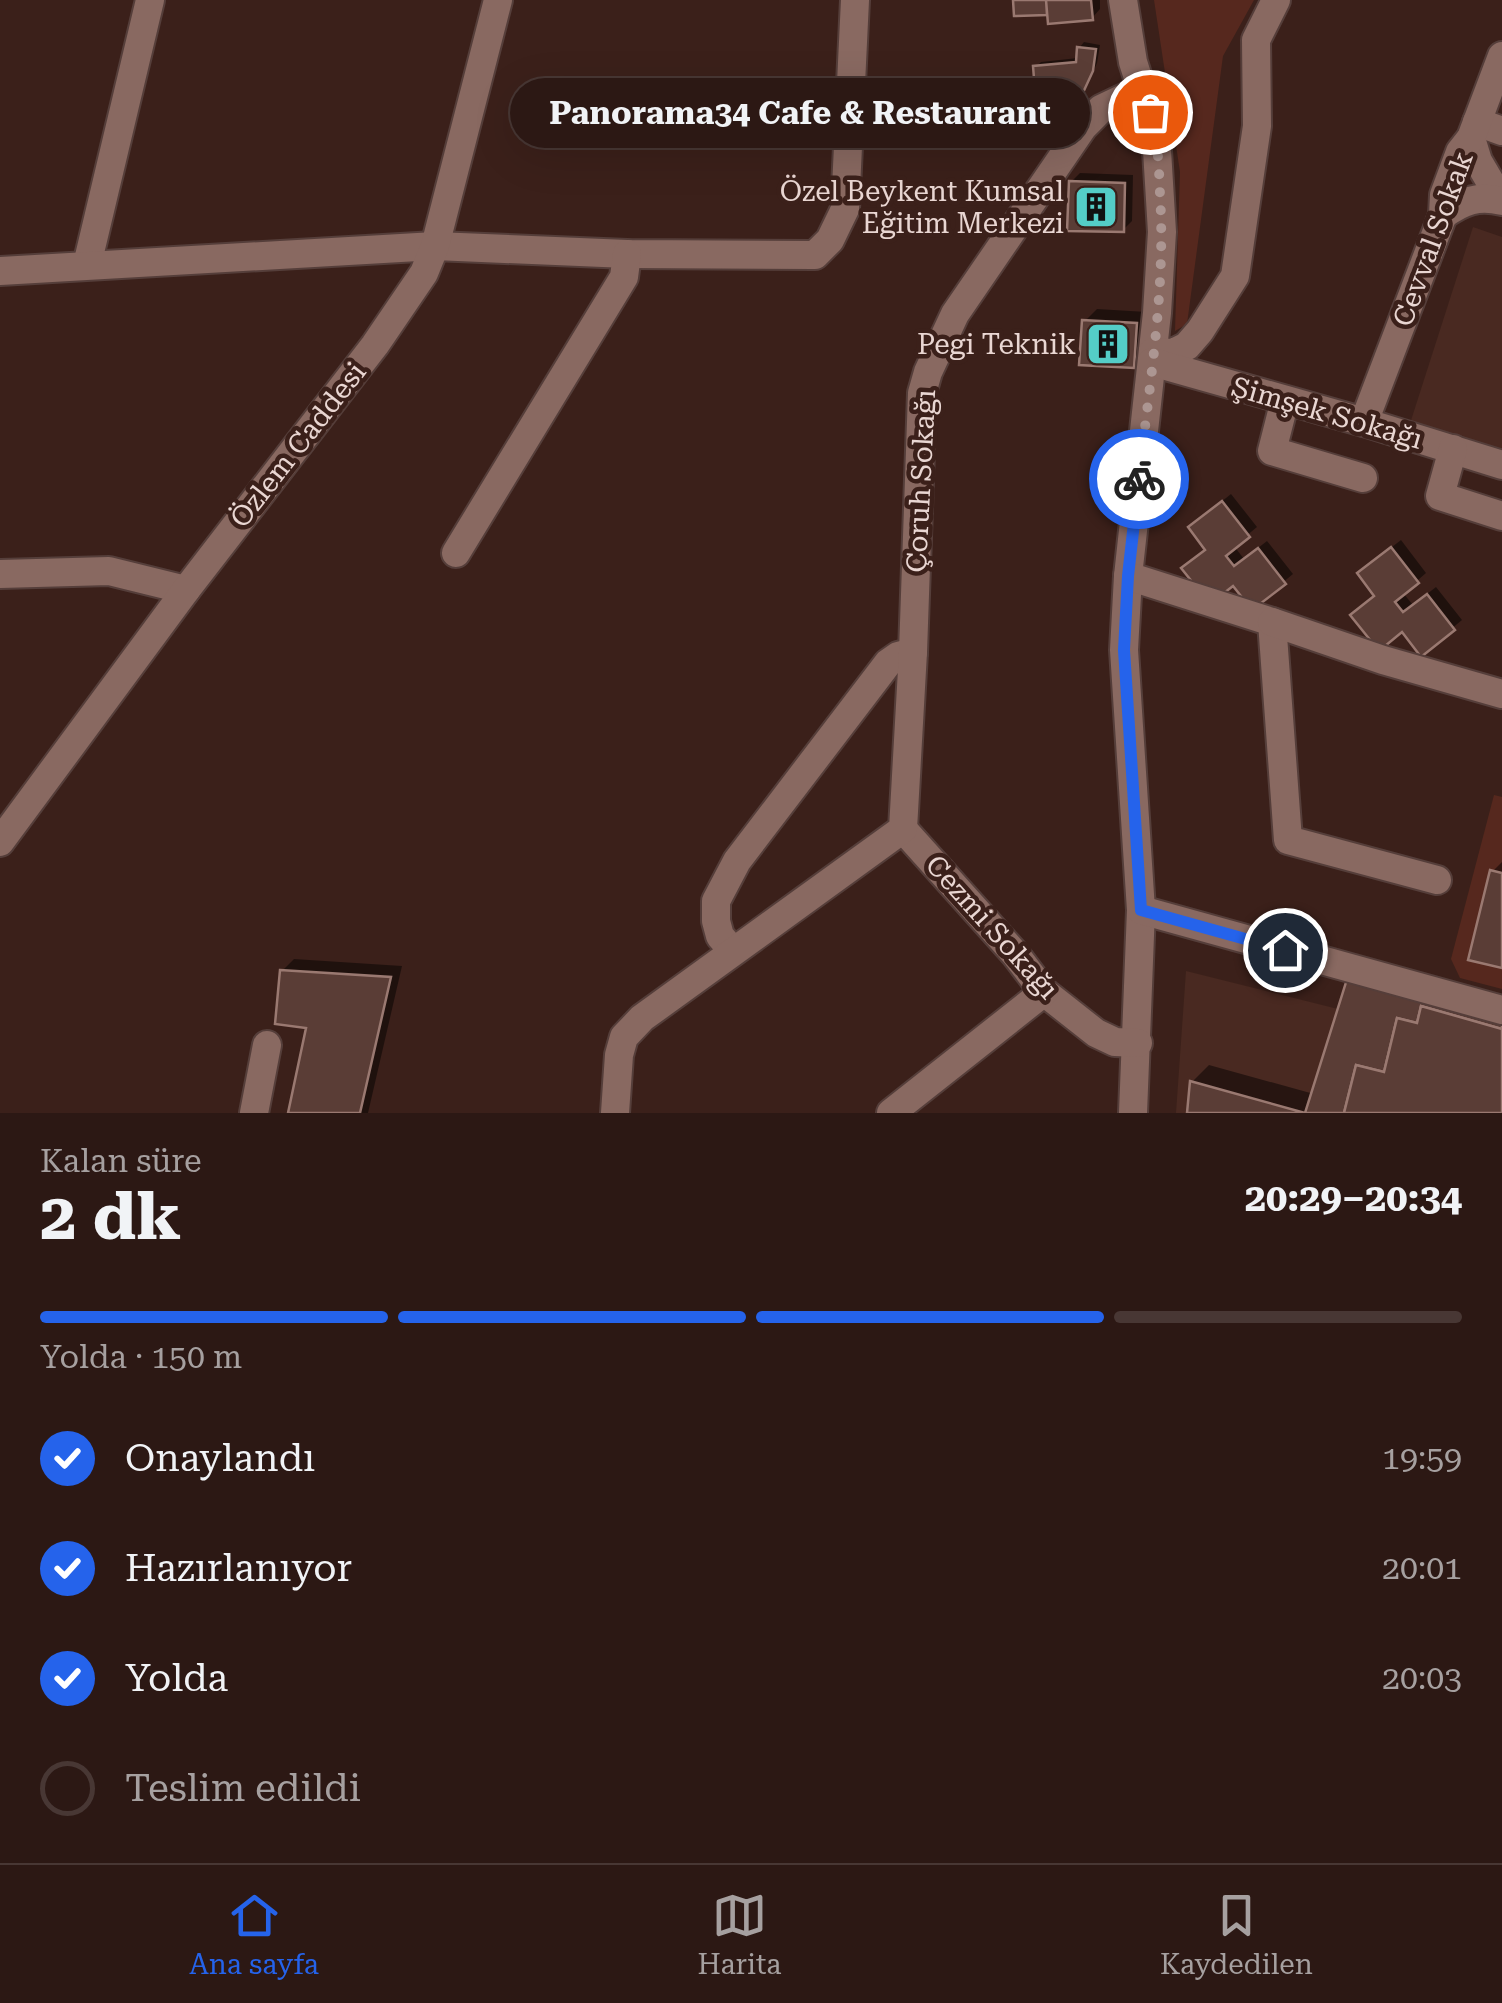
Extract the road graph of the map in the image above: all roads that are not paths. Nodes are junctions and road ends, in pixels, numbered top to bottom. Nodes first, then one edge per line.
1 (150, 0) edge
2 (498, 0) edge
3 (854, 0) edge
4 (1123, 0) edge
5 (1140, 0) edge
6 (1276, 0) edge
7 (1502, 56) edge
8 (1143, 89) junction
9 (1486, 144) edge
10 (1501, 200) edge
11 (1443, 214) junction
12 (436, 246) junction
13 (627, 254) junction
14 (86, 266) junction
15 (0, 270) edge
16 (1152, 357) junction
17 (1285, 400) junction
18 (1364, 422) junction
19 (1453, 449) junction
20 (1502, 465) edge
21 (1362, 478) dead end
22 (1502, 516) edge
23 (456, 553) dead end
24 (0, 574) edge
25 (1128, 576) junction
26 (186, 590) junction
27 (1272, 622) junction
28 (912, 652) junction
29 (1502, 694) edge
30 (903, 828) junction
31 (0, 842) edge
32 (1437, 880) dead end
33 (1141, 910) junction
34 (733, 951) junction
35 (1044, 992) junction
36 (1502, 1010) edge
37 (1138, 1043) junction
38 (267, 1046) dead end
39 (254, 1113) edge
40 (615, 1113) edge
41 (891, 1113) edge
42 (1133, 1113) edge

1 - 14 street
2 - 12 street, Özlem Caddesi
3 - 13 street
4 - 8 street
5 - 8 street
6 - 16 street
7 - 9 street, Cevval Sokak
8 - 16 street
8 - 28 street, Çoruh Sokağı
9 - 10 street
9 - 11 street, Cevval Sokak
10 - 11 street
11 - 18 street, Cevval Sokak
12 - 13 street
12 - 14 street
12 - 26 street, Özlem Caddesi
13 - 23 street
14 - 15 street
16 - 17 street, Şimşek Sokağı
16 - 25 street
17 - 18 street, Şimşek Sokağı
17 - 21 street
18 - 19 street, Şimşek Sokağı
19 - 20 street, Şimşek Sokağı
19 - 22 street
24 - 26 street
25 - 27 street
25 - 33 street
26 - 31 street, Özlem Caddesi
27 - 29 street
27 - 32 street
28 - 30 street, Çoruh Sokağı
28 - 34 street
30 - 34 street
30 - 35 street, Cezmi Sokağı
33 - 36 street
33 - 37 street
34 - 40 street
35 - 37 street, Cezmi Sokağı
35 - 41 street
37 - 42 street
38 - 39 street

